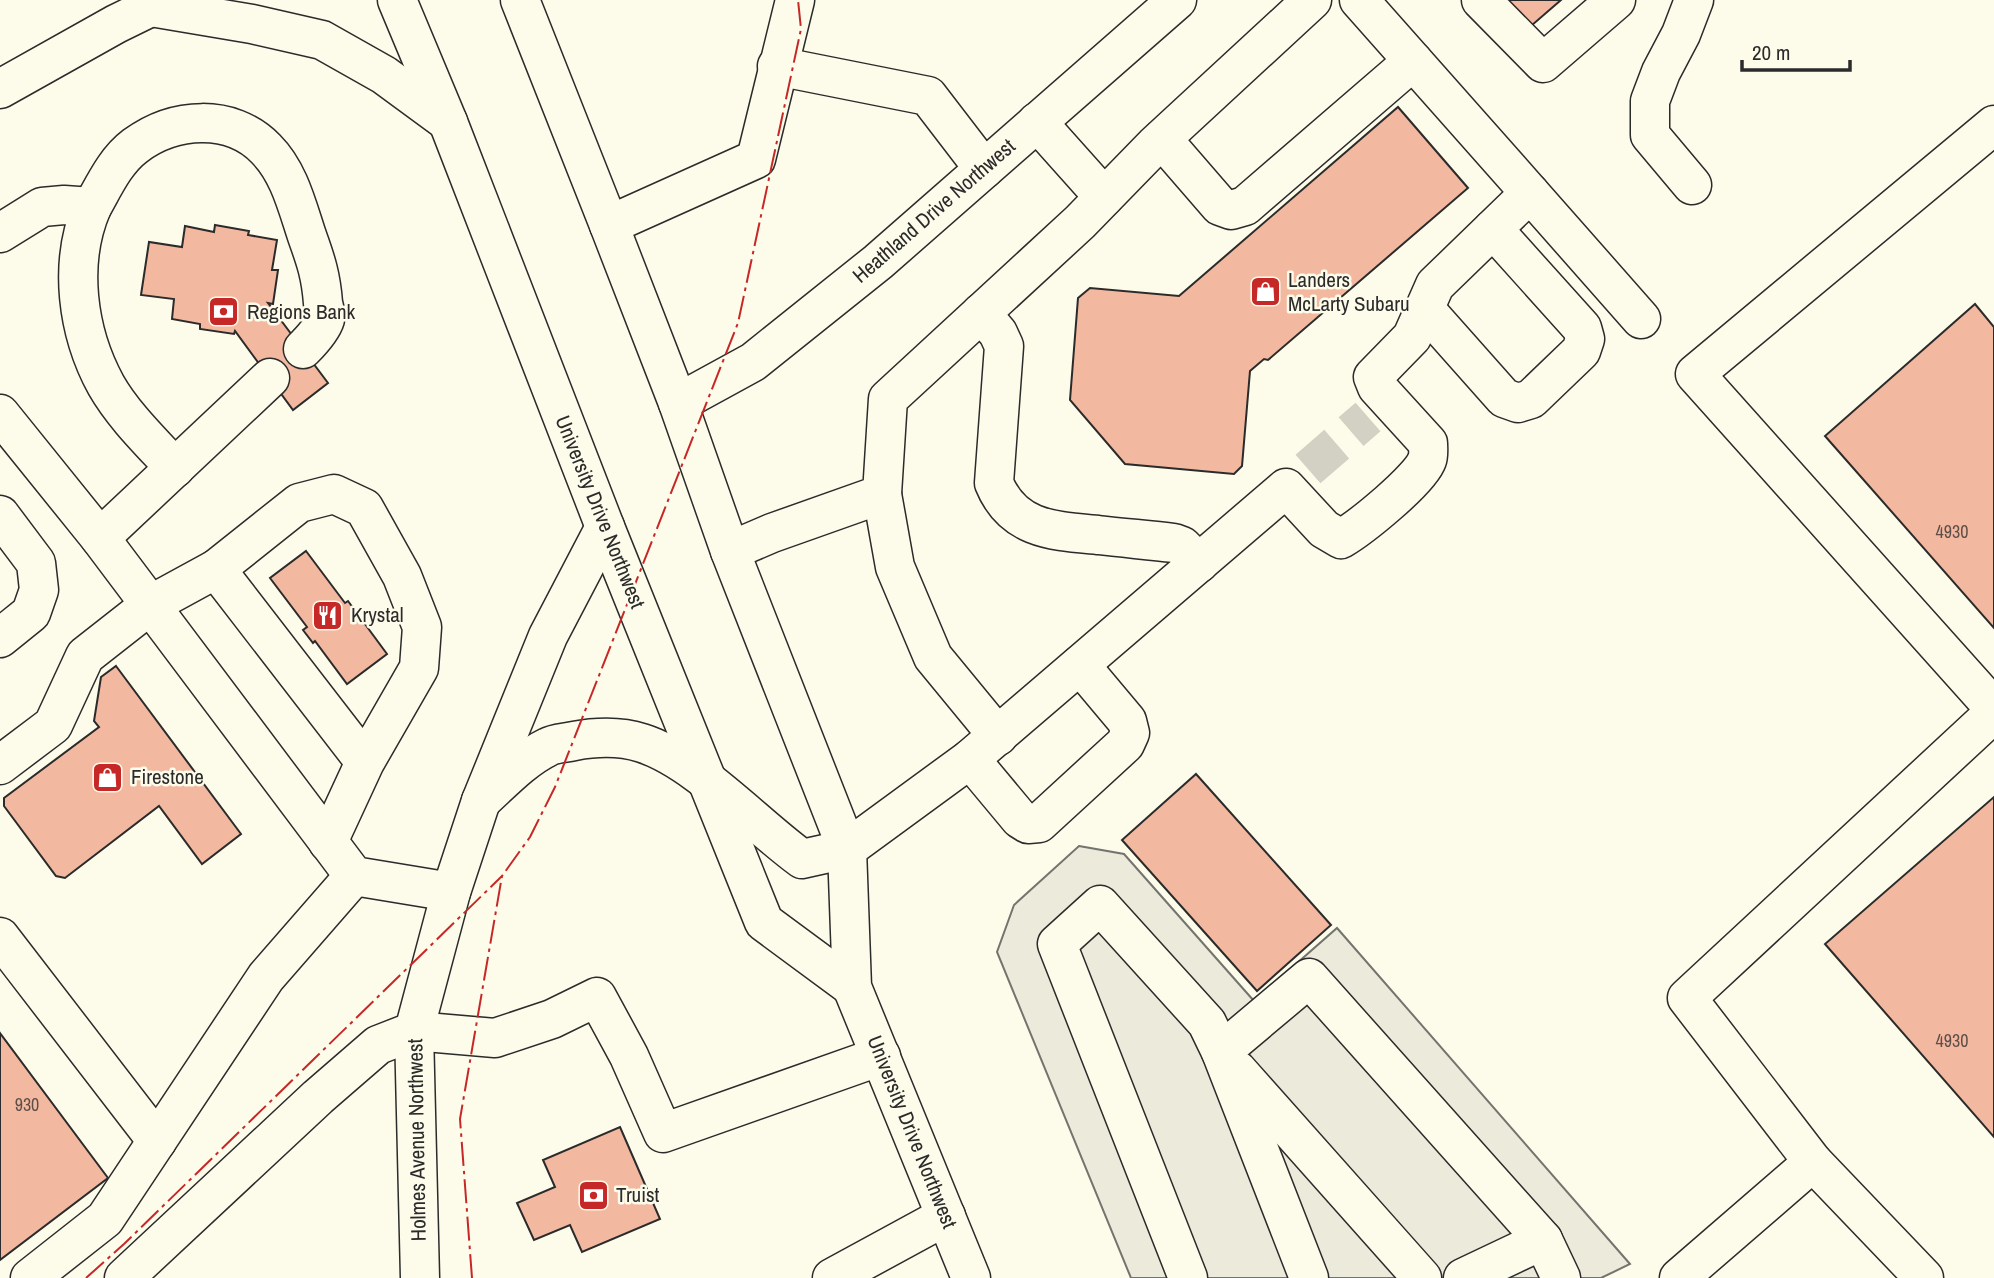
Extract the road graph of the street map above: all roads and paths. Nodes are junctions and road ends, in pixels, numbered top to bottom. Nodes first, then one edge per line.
1 (397, 0) edge
2 (520, 0) edge
3 (795, 0) edge
4 (1177, 0) edge
5 (1312, 0) edge
6 (1359, 0) edge
7 (1481, 0) edge
8 (1616, 0) edge
9 (1695, 0) edge
10 (157, 2) edge
11 (1413, 61) junction
12 (777, 66) junction
13 (0, 89) edge
14 (448, 122) junction
15 (1037, 122) junction
16 (1994, 125) edge
17 (1162, 139) junction
18 (984, 169) junction
19 (1692, 185) dead end
20 (1530, 193) junction
21 (1104, 197) junction
22 (92, 207) junction
23 (609, 225) junction
24 (1493, 229) junction
25 (0, 233) edge
26 (1425, 309) junction
27 (981, 313) junction
28 (1642, 319) dead end
29 (303, 349) dead end
30 (270, 378) dead end
31 (678, 403) junction
32 (0, 414) edge
33 (174, 468) junction
34 (882, 494) junction
35 (0, 515) edge
36 (605, 527) junction
37 (100, 538) junction
38 (730, 551) junction
39 (1199, 563) junction
40 (216, 569) junction
41 (150, 605) junction
42 (0, 638) edge
43 (1080, 665) junction
44 (1994, 711) edge
45 (984, 748) junction
46 (365, 762) junction
47 (0, 765) edge
48 (709, 783) junction
49 (481, 801) junction
50 (328, 842) junction
51 (847, 849) junction
52 (354, 876) junction
53 (452, 892) junction
54 (0, 937) edge
55 (852, 987) junction
56 (414, 1031) junction
57 (1221, 1052) junction
58 (881, 1056) junction
59 (157, 1141) junction
60 (1813, 1162) junction
61 (946, 1216) junction
62 (1543, 1240) junction
63 (30, 1278) edge
64 (124, 1278) edge
65 (420, 1278) edge
66 (832, 1278) edge
67 (971, 1278) edge
68 (1188, 1278) edge
69 (1309, 1278) edge
70 (1422, 1278) edge
71 (1463, 1278) edge
72 (1561, 1278) edge
73 (1679, 1278) edge
74 (1924, 1278) edge

1 - 14 main road, University Drive Northwest
2 - 23 main road, University Drive Northwest
3 - 12 main road
4 - 15 main road, Heathland Drive Northwest
5 - 17 main road
6 - 11 main road
7 - 8 main road
9 - 19 main road
10 - 13 main road
10 - 14 main road
11 - 17 main road
11 - 20 main road
12 - 18 main road
12 - 23 main road
14 - 36 main road, University Drive Northwest
15 - 18 main road, Heathland Drive Northwest
15 - 21 main road
16 - 44 main road
17 - 21 main road
18 - 31 main road, Heathland Drive Northwest
20 - 24 main road
20 - 28 main road
21 - 27 main road
22 - 25 main road
22 - 29 main road
22 - 33 main road
23 - 31 main road, University Drive Northwest
24 - 26 main road
24 - 26 main road
26 - 39 main road
27 - 34 main road
27 - 39 main road
30 - 33 main road
31 - 38 main road, University Drive Northwest
32 - 37 main road
33 - 37 main road
34 - 38 main road
34 - 45 main road
35 - 42 main road
36 - 48 main road, University Drive Northwest
36 - 49 main road, Holmes Avenue Northwest
37 - 41 main road
38 - 51 main road, University Drive Northwest
39 - 43 main road
40 - 41 main road
40 - 46 main road
40 - 46 main road
41 - 47 main road
41 - 50 main road
43 - 45 main road
43 - 45 main road
44 - 60 main road
45 - 51 main road
46 - 50 main road
48 - 49 main road, Holmes Avenue Northwest
48 - 51 main road, Holmes Avenue Northwest
48 - 55 main road, University Drive Northwest
49 - 53 main road, Holmes Avenue Northwest
50 - 52 main road
51 - 55 main road, University Drive Northwest
52 - 53 main road
52 - 59 main road
53 - 56 main road, Holmes Avenue Northwest
54 - 59 main road
55 - 58 main road, University Drive Northwest
56 - 58 main road
56 - 64 main road
56 - 65 main road, Holmes Avenue Northwest
57 - 62 main road
57 - 68 main road
57 - 69 main road
57 - 70 main road
58 - 61 main road, University Drive Northwest
59 - 63 main road
60 - 73 main road
60 - 74 main road
61 - 66 main road
61 - 67 main road, University Drive Northwest
62 - 71 main road
62 - 72 main road

